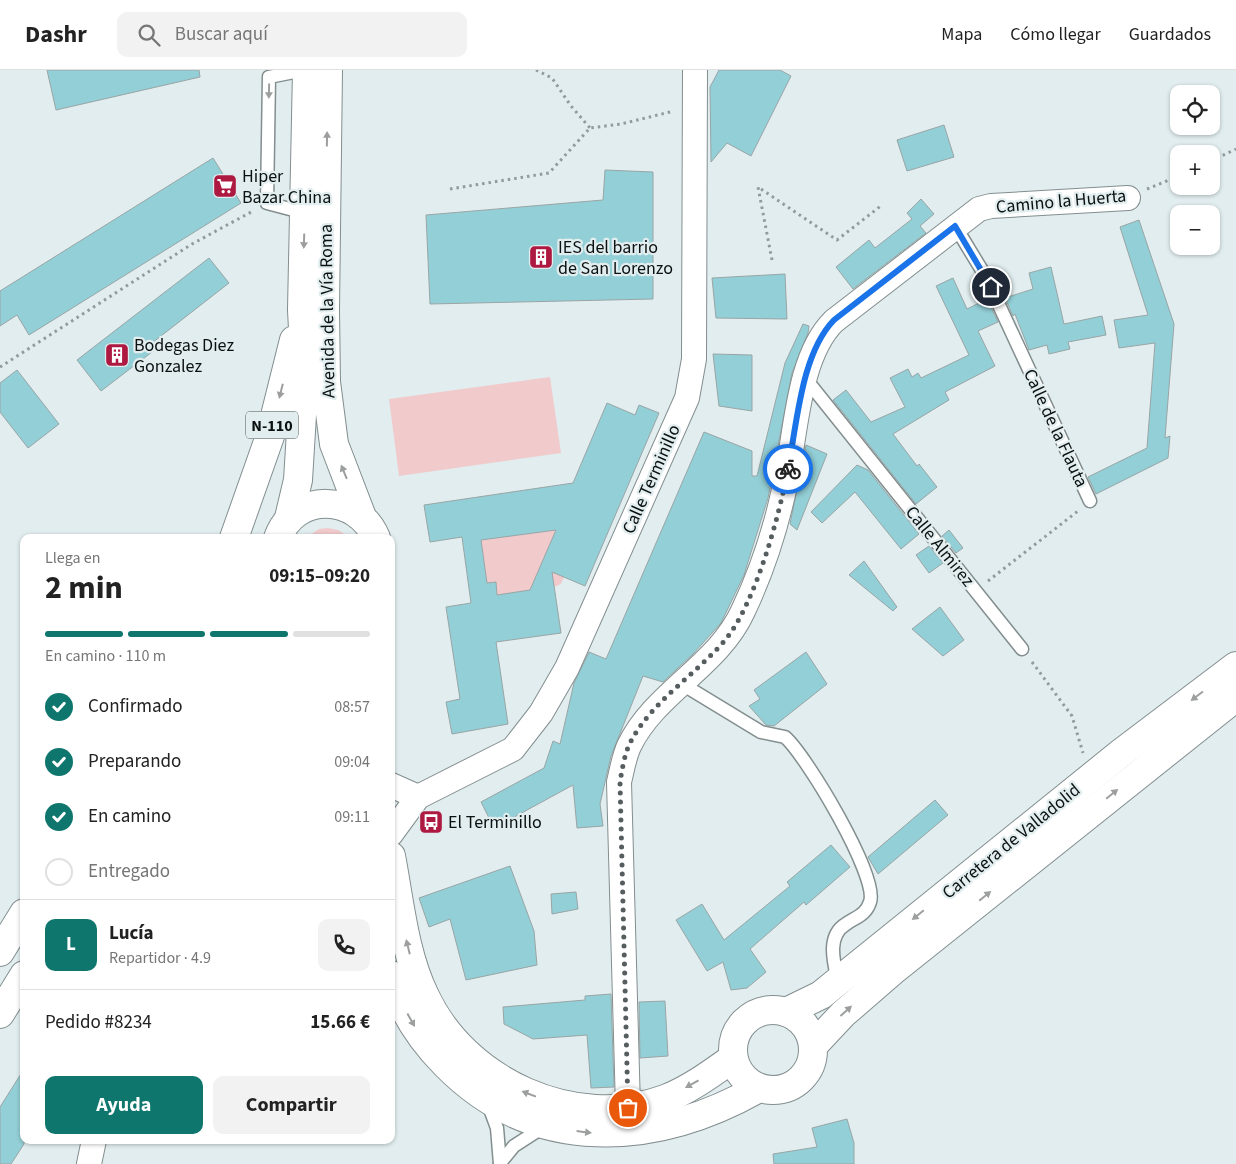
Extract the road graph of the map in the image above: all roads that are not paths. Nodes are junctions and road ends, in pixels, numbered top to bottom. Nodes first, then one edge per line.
1 (305, 70) edge
2 (328, 70) edge
3 (696, 72) edge
4 (1128, 198) road end
5 (305, 213) junction
6 (955, 226) junction
7 (302, 310) junction
8 (806, 378) junction
9 (1090, 501) road end
10 (369, 527) edge
11 (281, 530) edge
12 (235, 534) edge
13 (1022, 650) road end
14 (1236, 666) edge
15 (682, 684) junction
16 (1236, 697) edge
17 (395, 787) edge
18 (418, 797) junction
19 (395, 829) edge
20 (395, 878) edge
21 (20, 920) edge
22 (0, 952) edge
23 (838, 980) junction
24 (20, 982) edge
25 (395, 989) edge
26 (786, 1012) junction
27 (0, 1014) edge
28 (813, 1046) junction
29 (733, 1058) junction
30 (759, 1088) junction
31 (487, 1100) junction
32 (628, 1108) junction
33 (545, 1126) junction
34 (93, 1144) edge
35 (89, 1164) edge
36 (500, 1164) edge

1 - 5 main road, Avenida de la Vía Roma
1 -> 5 lane
10 -> 2 main road, Avenida de la Vía Roma
3 - 18 street, Calle Terminillo
4 - 6 street, Camino la Huerta
5 -> 7 main road, Avenida de la Vía Roma
6 - 8 street, Camino la Huerta
6 - 9 lane, Calle de la Flauta
7 - 11 main road, Avenida de la Vía Roma
7 -> 12 main road, Avenida de la Vía Roma / N-110
8 - 13 lane, Calle Almirez
8 - 15 street, Camino la Huerta
10 - 11 main road
14 -> 23 main road, Carretera de Valladolid
15 - 23 lane
15 - 32 street, Camino la Huerta
28 -> 16 main road, Carretera de Valladolid
17 - 18 street
18 - 19 street, Calle Terminillo
32 -> 20 main road
21 - 22 main road
23 - 26 main road, Carretera de Valladolid
24 - 27 main road
25 -> 31 main road
26 - 28 main road
26 - 29 main road
28 - 30 main road
29 - 30 main road
29 -> 32 main road
33 -> 30 main road
31 - 33 main road
31 - 36 lane
33 - 36 lane
34 - 35 street

